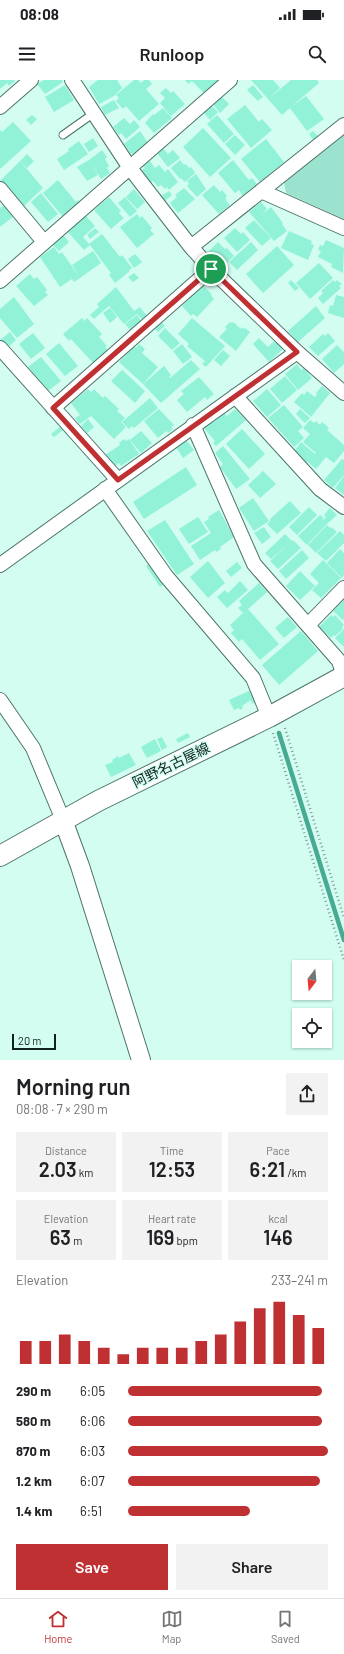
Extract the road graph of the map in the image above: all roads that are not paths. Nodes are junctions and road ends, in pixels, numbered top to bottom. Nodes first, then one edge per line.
1 (31, 80) edge
2 (72, 80) edge
3 (230, 80) edge
4 (0, 107) edge
5 (94, 113) junction
6 (344, 125) edge
7 (63, 135) dead end
8 (130, 168) junction
9 (0, 189) edge
10 (261, 191) junction
11 (344, 228) edge
12 (44, 242) junction
13 (191, 247) junction
14 (211, 269) junction
15 (0, 281) edge
16 (0, 348) edge
17 (297, 352) junction
18 (344, 393) edge
19 (236, 396) junction
20 (53, 408) junction
21 (193, 425) junction
22 (118, 480) junction
23 (106, 489) junction
24 (344, 507) edge
25 (0, 565) edge
26 (344, 588) edge
27 (308, 625) junction
28 (344, 676) edge
29 (0, 700) edge
30 (274, 714) junction
31 (63, 820) junction
32 (0, 856) edge
33 (141, 1060) edge

1 - 4 street
2 - 5 street
3 - 8 street
5 - 7 lane
5 - 8 street
6 - 10 street
8 - 12 street
8 - 13 street
9 - 12 street
10 - 11 street
10 - 13 street
12 - 15 street
13 - 14 street
14 - 17 street
14 - 20 street
16 - 20 street
17 - 18 street
17 - 19 street
19 - 21 street
19 - 24 street
20 - 22 street
21 - 22 street
21 - 27 street
22 - 23 street
23 - 25 street
23 - 30 street
26 - 27 street
27 - 28 street
28 - 30 main road, 阿野名古屋線
29 - 31 street
30 - 31 main road, 阿野名古屋線
31 - 32 main road, 阿野名古屋線
31 - 33 street

